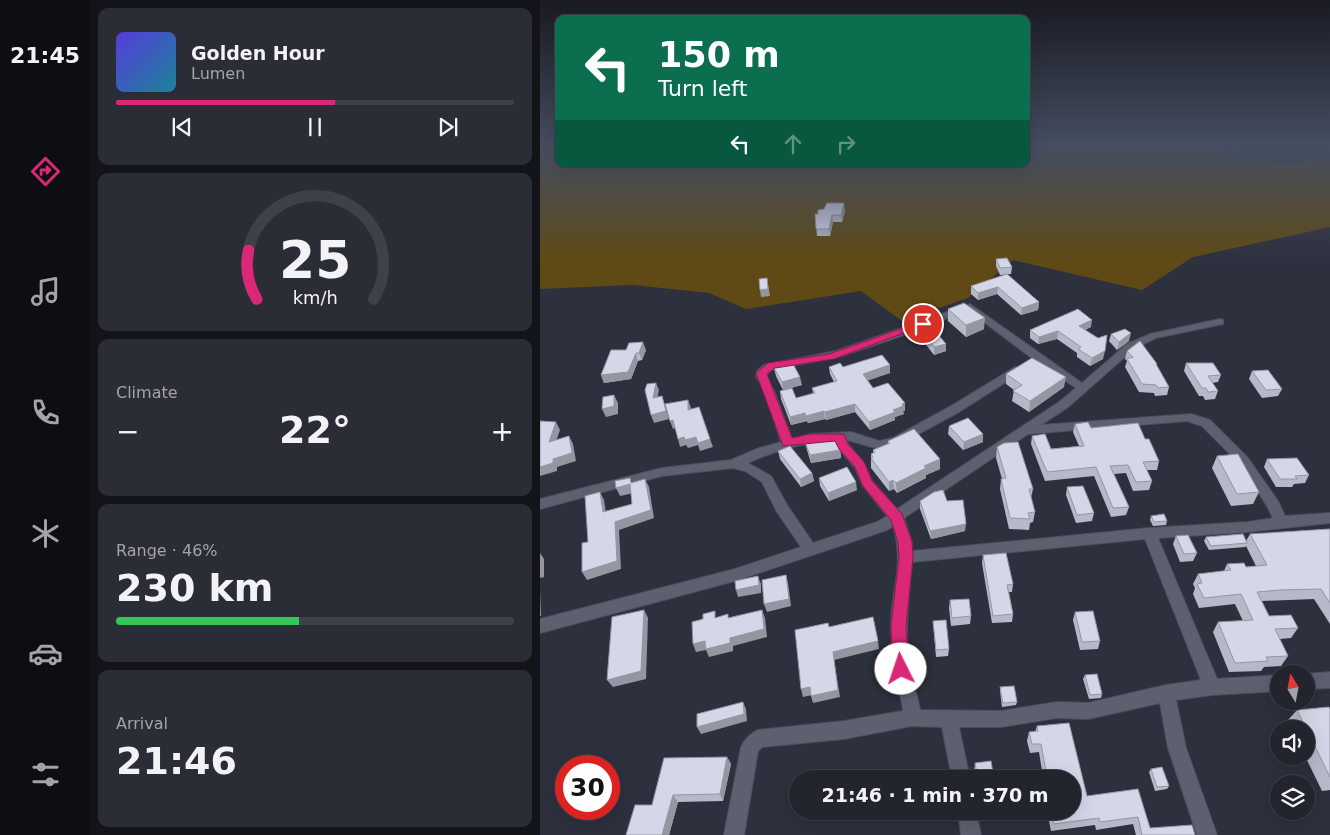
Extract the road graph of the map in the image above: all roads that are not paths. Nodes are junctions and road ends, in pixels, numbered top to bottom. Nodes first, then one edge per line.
1 (1220, 322) dead end
2 (1037, 357) junction
3 (1083, 388) junction
4 (1027, 430) junction
5 (840, 437) junction
6 (788, 443) junction
7 (733, 464) junction
8 (540, 504) edge
9 (897, 518) junction
10 (1330, 518) edge
11 (1281, 522) junction
12 (1149, 533) junction
13 (811, 550) junction
14 (906, 557) junction
15 (540, 626) edge
16 (1330, 680) edge
17 (1315, 681) edge
18 (1270, 684) edge
19 (1212, 687) junction
20 (1166, 693) junction
21 (948, 717) junction
22 (912, 718) junction
23 (959, 770) edge
24 (968, 820) edge
25 (734, 835) edge
26 (971, 835) edge
27 (1208, 835) edge

1 - 3 street
2 - 3 street
2 - 5 street
2 - 6 street
3 - 4 street
4 - 9 street
4 - 11 street
5 - 6 street
5 - 9 street
6 - 7 street
7 - 8 street
7 - 13 street
9 - 13 street
9 - 14 street
10 - 11 street
11 - 12 street
12 - 14 street
12 - 19 street
13 - 15 street
14 - 22 street
16 - 17 street
18 - 19 street
19 - 20 street
20 - 21 street
20 - 27 street
21 - 22 street
21 - 23 street
22 - 25 street
24 - 26 street

